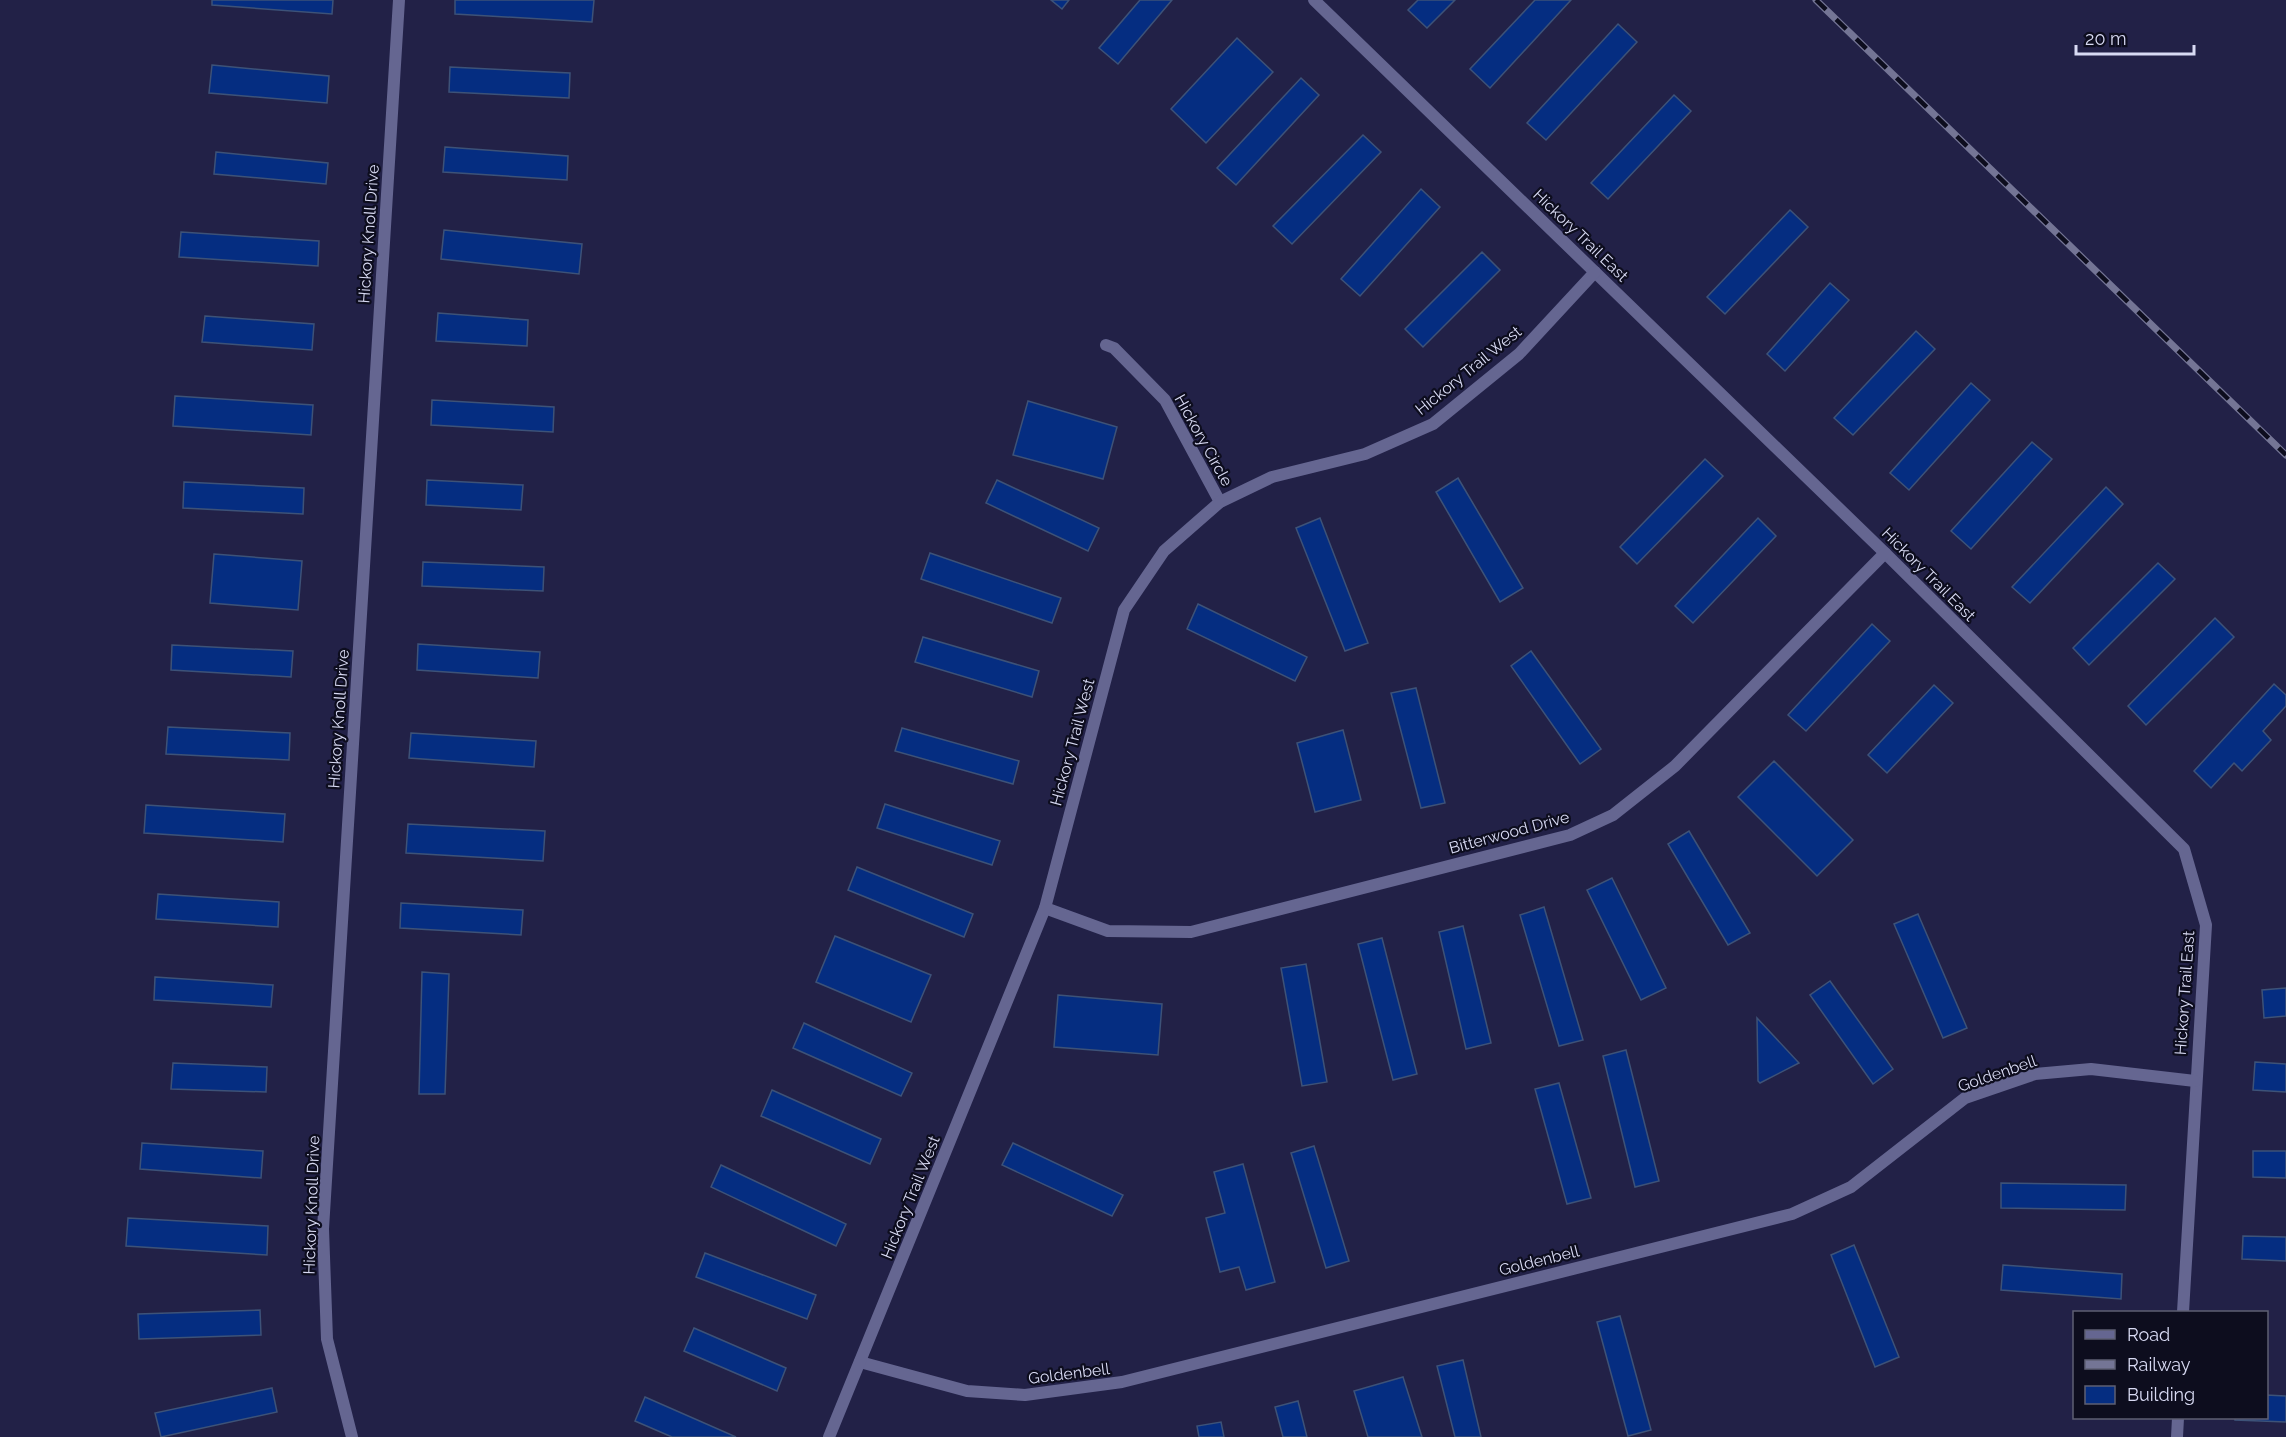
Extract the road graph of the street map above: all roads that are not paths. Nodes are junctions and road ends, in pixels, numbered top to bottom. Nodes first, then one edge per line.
1 (399, 0) edge
2 (1314, 0) edge
3 (1595, 272) junction
4 (1106, 345) dead end
5 (1220, 502) junction
6 (1885, 553) junction
7 (1045, 908) junction
8 (2195, 1081) junction
9 (2183, 1311) edge
10 (860, 1362) junction
11 (2178, 1419) edge
12 (352, 1437) edge
13 (829, 1437) edge
14 (2177, 1437) edge

1 - 12 street, Hickory Knoll Drive
2 - 3 street, Hickory Trail East
3 - 5 street, Hickory Trail West
3 - 6 street, Hickory Trail East
4 - 5 street, Hickory Circle
5 - 7 street, Hickory Trail West
6 - 7 street, Bitterwood Drive
6 - 8 street, Hickory Trail East
7 - 10 street, Hickory Trail West
8 - 9 street, Hickory Trail East
8 - 10 street, Goldenbell
10 - 13 street, Hickory Trail West
11 - 14 street

